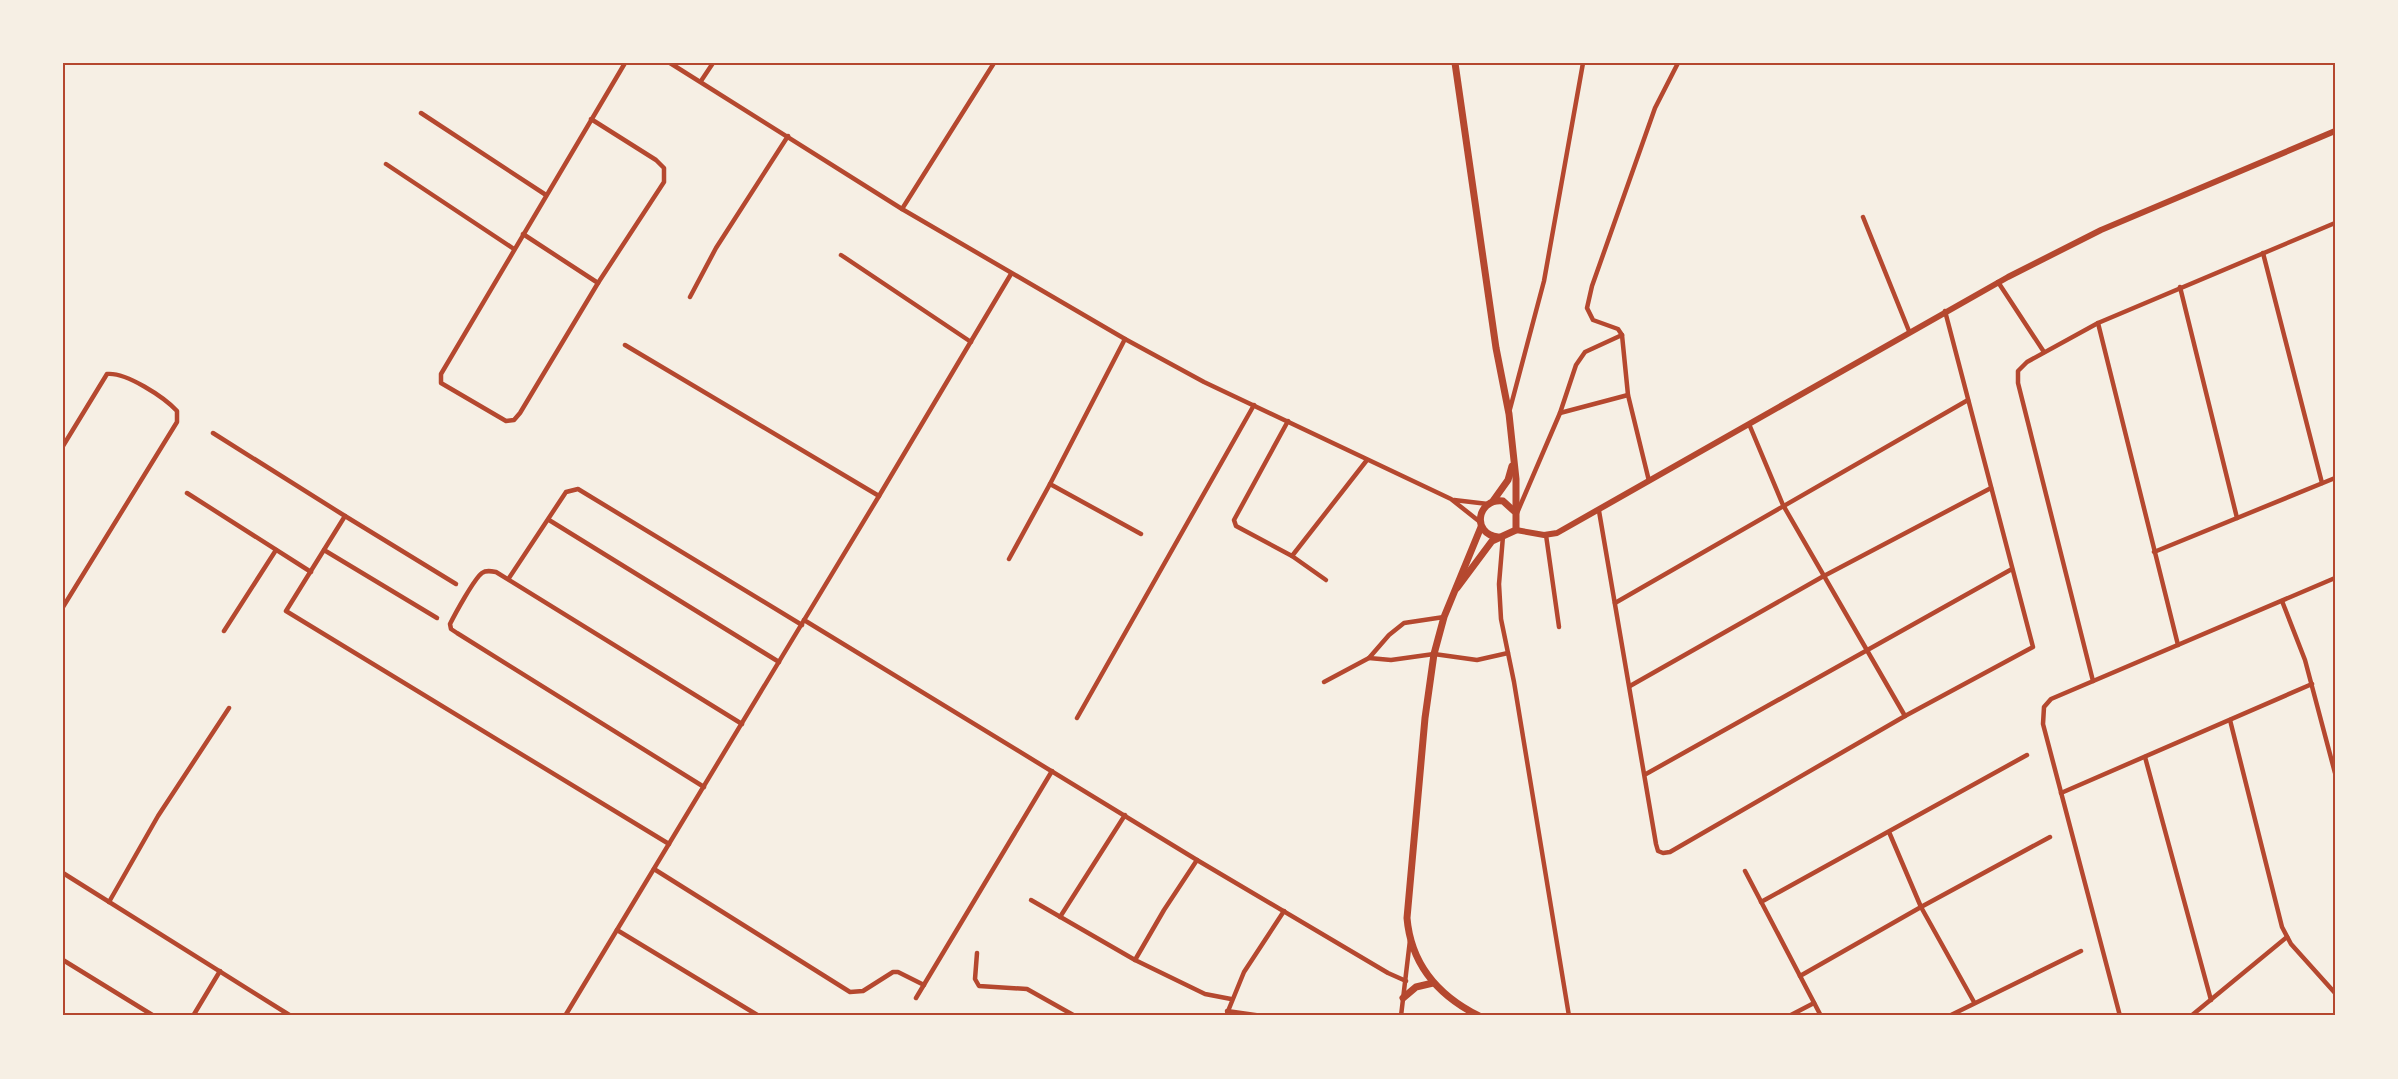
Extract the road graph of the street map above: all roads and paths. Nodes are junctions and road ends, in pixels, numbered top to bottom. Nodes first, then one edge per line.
1 (625, 63) edge
2 (670, 63) edge
3 (713, 63) edge
4 (994, 63) edge
5 (1455, 63) edge
6 (1583, 63) edge
7 (1678, 63) edge
8 (701, 81) junction
9 (421, 113) dead end
10 (591, 119) junction
11 (2335, 131) edge
12 (788, 136) junction
13 (386, 164) dead end
14 (546, 195) junction
15 (902, 209) junction
16 (1863, 217) dead end
17 (2335, 223) edge
18 (523, 234) junction
19 (514, 249) junction
20 (2263, 253) junction
21 (841, 255) dead end
22 (1011, 274) junction
23 (1998, 282) junction
24 (598, 283) junction
25 (2180, 288) junction
26 (690, 297) dead end
27 (1945, 311) junction
28 (2097, 324) junction
29 (1909, 331) junction
30 (1622, 335) junction
31 (1125, 339) junction
32 (971, 342) junction
33 (625, 345) dead end
34 (2044, 352) junction
35 (1628, 395) junction
36 (1968, 400) junction
37 (1254, 405) junction
38 (1560, 413) junction
39 (1509, 414) junction
40 (1288, 421) junction
41 (1749, 424) junction
42 (213, 433) dead end
43 (63, 446) edge
44 (1514, 457) junction
45 (1367, 460) junction
46 (2335, 478) edge
47 (1649, 482) junction
48 (2322, 483) junction
49 (1050, 484) junction
50 (1991, 488) junction
51 (188, 493) dead end
52 (879, 496) junction
53 (1451, 499) junction
54 (1490, 502) junction
55 (1783, 505) junction
56 (1599, 511) junction
57 (1515, 514) junction
58 (345, 516) junction
59 (2237, 518) junction
60 (549, 520) junction
61 (1480, 524) junction
62 (1516, 530) junction
63 (1141, 534) dead end
64 (1546, 535) junction
65 (1500, 537) junction
66 (276, 550) junction
67 (324, 550) junction
68 (2154, 552) junction
69 (1292, 556) junction
70 (1009, 559) dead end
71 (2012, 569) junction
72 (311, 572) junction
73 (1822, 577) junction
74 (509, 578) junction
75 (2335, 578) edge
76 (1326, 579) dead end
77 (456, 584) dead end
78 (1457, 588) junction
79 (65, 599) edge
80 (2282, 601) junction
81 (1615, 603) junction
82 (63, 607) edge
83 (1444, 617) junction
84 (437, 618) dead end
85 (803, 622) junction
86 (1559, 627) dead end
87 (224, 631) dead end
88 (2178, 645) junction
89 (1866, 650) junction
90 (1508, 653) junction
91 (1434, 654) junction
92 (1369, 658) junction
93 (779, 662) junction
94 (2093, 681) junction
95 (1324, 682) dead end
96 (2312, 684) junction
97 (1630, 686) junction
98 (229, 708) dead end
99 (1905, 716) junction
100 (1077, 718) dead end
101 (2230, 720) junction
102 (742, 724) junction
103 (2027, 755) dead end
104 (2145, 757) junction
105 (1052, 771) junction
106 (2335, 773) edge
107 (1646, 774) junction
108 (704, 786) junction
109 (2061, 793) junction
110 (1125, 815) junction
111 (1889, 832) junction
112 (2050, 837) dead end
113 (669, 844) junction
114 (1197, 860) junction
115 (654, 869) junction
116 (1745, 870) dead end
117 (63, 873) edge
118 (1031, 900) dead end
119 (109, 902) junction
120 (1761, 902) junction
121 (1921, 907) junction
122 (1284, 911) junction
123 (1060, 918) junction
124 (617, 930) junction
125 (2286, 937) junction
126 (1410, 940) junction
127 (2080, 951) dead end
128 (976, 954) dead end
129 (63, 960) edge
130 (1135, 960) junction
131 (220, 971) junction
132 (1800, 976) junction
133 (1406, 981) junction
134 (1433, 983) junction
135 (924, 986) junction
136 (2335, 993) edge
137 (916, 998) dead end
138 (1403, 998) junction
139 (1231, 999) junction
140 (2211, 1000) junction
141 (1974, 1002) junction
142 (1814, 1003) junction
143 (1227, 1014) edge
144 (154, 1016) edge
145 (194, 1016) edge
146 (291, 1016) edge
147 (565, 1016) edge
148 (759, 1016) edge
149 (1075, 1016) edge
150 (1262, 1016) edge
151 (1401, 1016) edge
152 (1479, 1016) edge
153 (1569, 1016) edge
154 (1789, 1016) edge
155 (1821, 1016) edge
156 (1949, 1016) edge
157 (2120, 1016) edge
158 (2191, 1016) edge

1 - 10 street
2 - 8 street
3 - 8 street
4 - 15 street
5 - 39 main road
6 - 39 street
7 - 30 street
8 - 12 street
9 - 14 street
10 - 14 street
10 - 24 street
11 - 23 street
12 - 15 street
12 - 26 street
13 - 19 street
14 - 18 street
15 - 22 street
16 - 29 street
17 - 20 street
18 - 19 street
18 - 24 street
19 - 24 street
20 - 25 street
20 - 48 street
21 - 32 street
22 - 31 street
22 - 32 street
23 - 27 street
23 - 34 street
25 - 28 street
25 - 59 street
27 - 29 street
27 - 36 street
28 - 34 street
28 - 68 street
29 - 41 street
30 - 35 street
30 - 38 street
31 - 37 street
31 - 49 street
32 - 52 street
33 - 52 street
34 - 94 street
35 - 38 street
35 - 47 street
36 - 50 street
36 - 55 street
37 - 40 street
37 - 100 street
38 - 57 street
39 - 44 main road
40 - 45 street
40 - 69 street
41 - 47 street
41 - 55 street
42 - 58 street
43 - 79 street
44 - 54 main road
44 - 57 main road
45 - 53 street
45 - 69 street
46 - 48 street
47 - 56 street
48 - 59 street
49 - 63 street
49 - 70 street
50 - 71 street
50 - 73 street
51 - 66 street
52 - 85 street
53 - 54 street
53 - 61 street
54 - 57 main road
54 - 61 main road
55 - 73 street
55 - 81 street
56 - 64 street
56 - 81 street
57 - 62 main road
58 - 67 street
58 - 77 street
59 - 68 street
60 - 74 street
60 - 85 street
60 - 93 street
61 - 65 main road
61 - 78 main road
62 - 64 street
62 - 65 main road
64 - 86 street
65 - 78 main road
65 - 90 street
66 - 72 street
66 - 87 street
67 - 72 street
67 - 84 street
68 - 88 street
69 - 76 street
71 - 89 street
71 - 99 street
72 - 113 street
73 - 89 street
73 - 97 street
74 - 102 street
74 - 108 street
75 - 80 street
78 - 83 main road
79 - 82 street
80 - 88 street
80 - 96 street
81 - 97 street
83 - 91 main road
83 - 92 street
85 - 93 street
85 - 105 street
88 - 94 street
89 - 99 street
89 - 107 street
90 - 91 street
90 - 153 street
91 - 92 street
91 - 126 main road
92 - 95 street
93 - 102 street
94 - 109 street
96 - 101 street
96 - 106 street
97 - 107 street
98 - 119 street
99 - 107 street
101 - 104 street
101 - 125 street
102 - 108 street
103 - 111 street
104 - 109 street
104 - 140 street
105 - 110 street
105 - 135 street
108 - 113 street
109 - 157 street
110 - 114 street
110 - 123 street
111 - 120 street
111 - 121 street
112 - 121 street
113 - 115 street
114 - 122 street
114 - 130 street
115 - 124 street
115 - 135 street
116 - 120 street
117 - 119 street
118 - 123 street
119 - 131 street
120 - 132 street
121 - 132 street
121 - 141 street
122 - 133 street
122 - 139 street
123 - 130 street
124 - 147 street
124 - 148 street
125 - 136 street
125 - 140 street
126 - 133 street
126 - 134 main road
127 - 141 street
128 - 149 street
129 - 144 street
130 - 139 street
131 - 145 street
131 - 146 street
132 - 142 street
133 - 138 street
134 - 138 main road
134 - 152 main road
135 - 137 street
138 - 151 street
139 - 143 street
140 - 158 street
141 - 156 street
142 - 154 street
142 - 155 street
143 - 150 street

